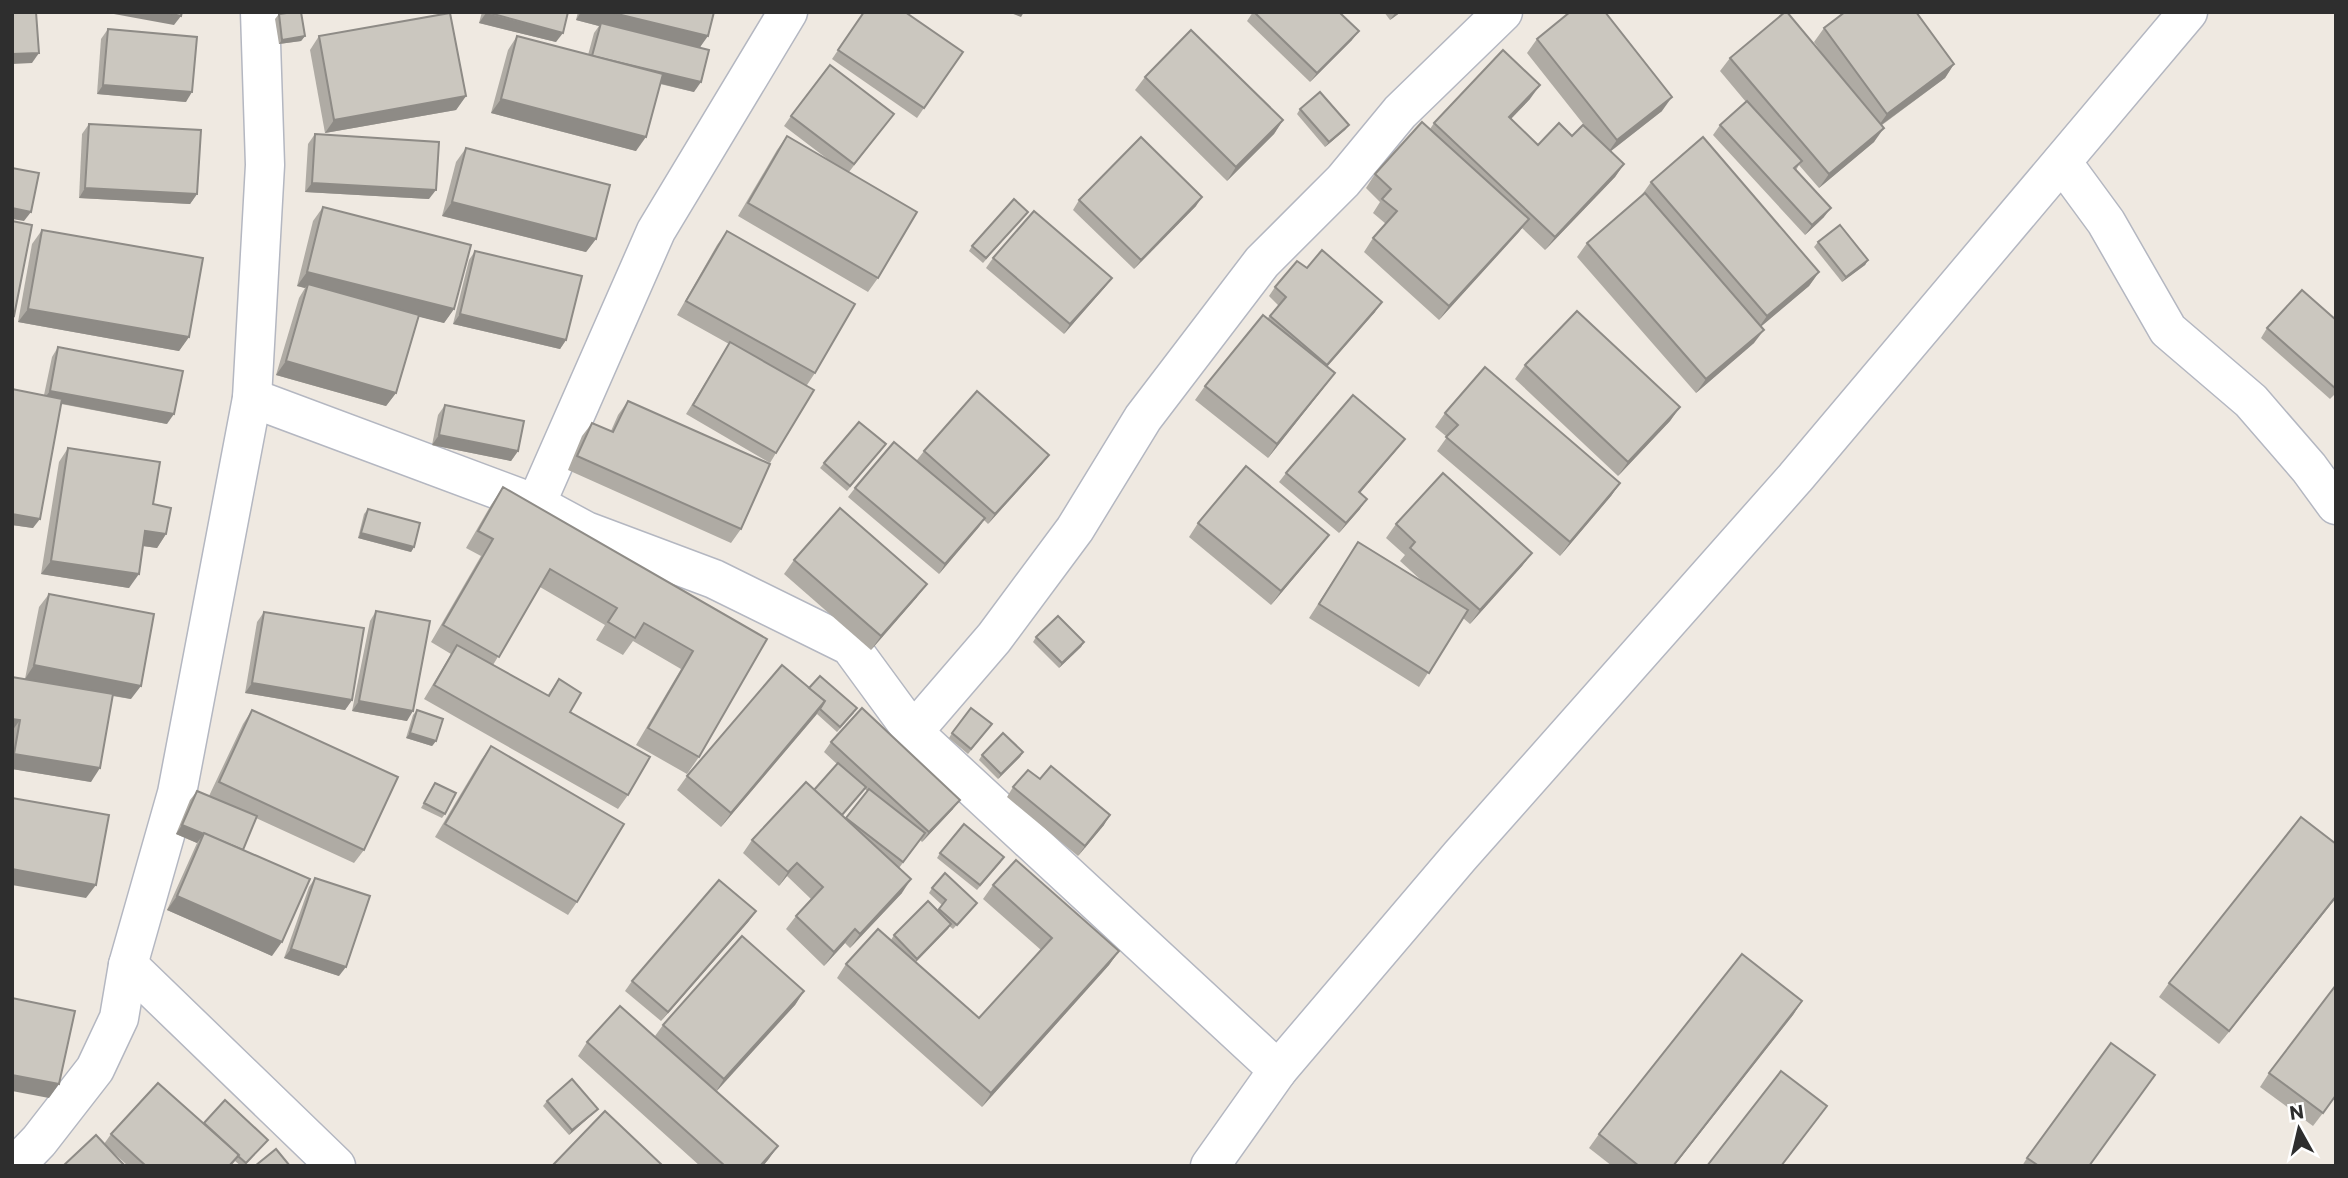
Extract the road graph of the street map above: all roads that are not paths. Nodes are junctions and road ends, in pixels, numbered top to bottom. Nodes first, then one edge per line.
1 (260, 12) edge
2 (788, 12) edge
3 (1503, 12) edge
4 (2188, 12) edge
5 (2062, 162) junction
6 (252, 398) junction
7 (536, 503) junction
8 (2336, 505) edge
9 (913, 732) junction
10 (128, 965) junction
11 (1278, 1070) junction
12 (15, 1166) edge
13 (336, 1166) edge
14 (1210, 1166) edge

1 - 6 street
2 - 7 street
3 - 9 street
4 - 5 street
5 - 8 street
5 - 11 street
6 - 7 street
6 - 10 street
7 - 9 street
9 - 11 street
10 - 12 street
10 - 13 street
11 - 14 street

